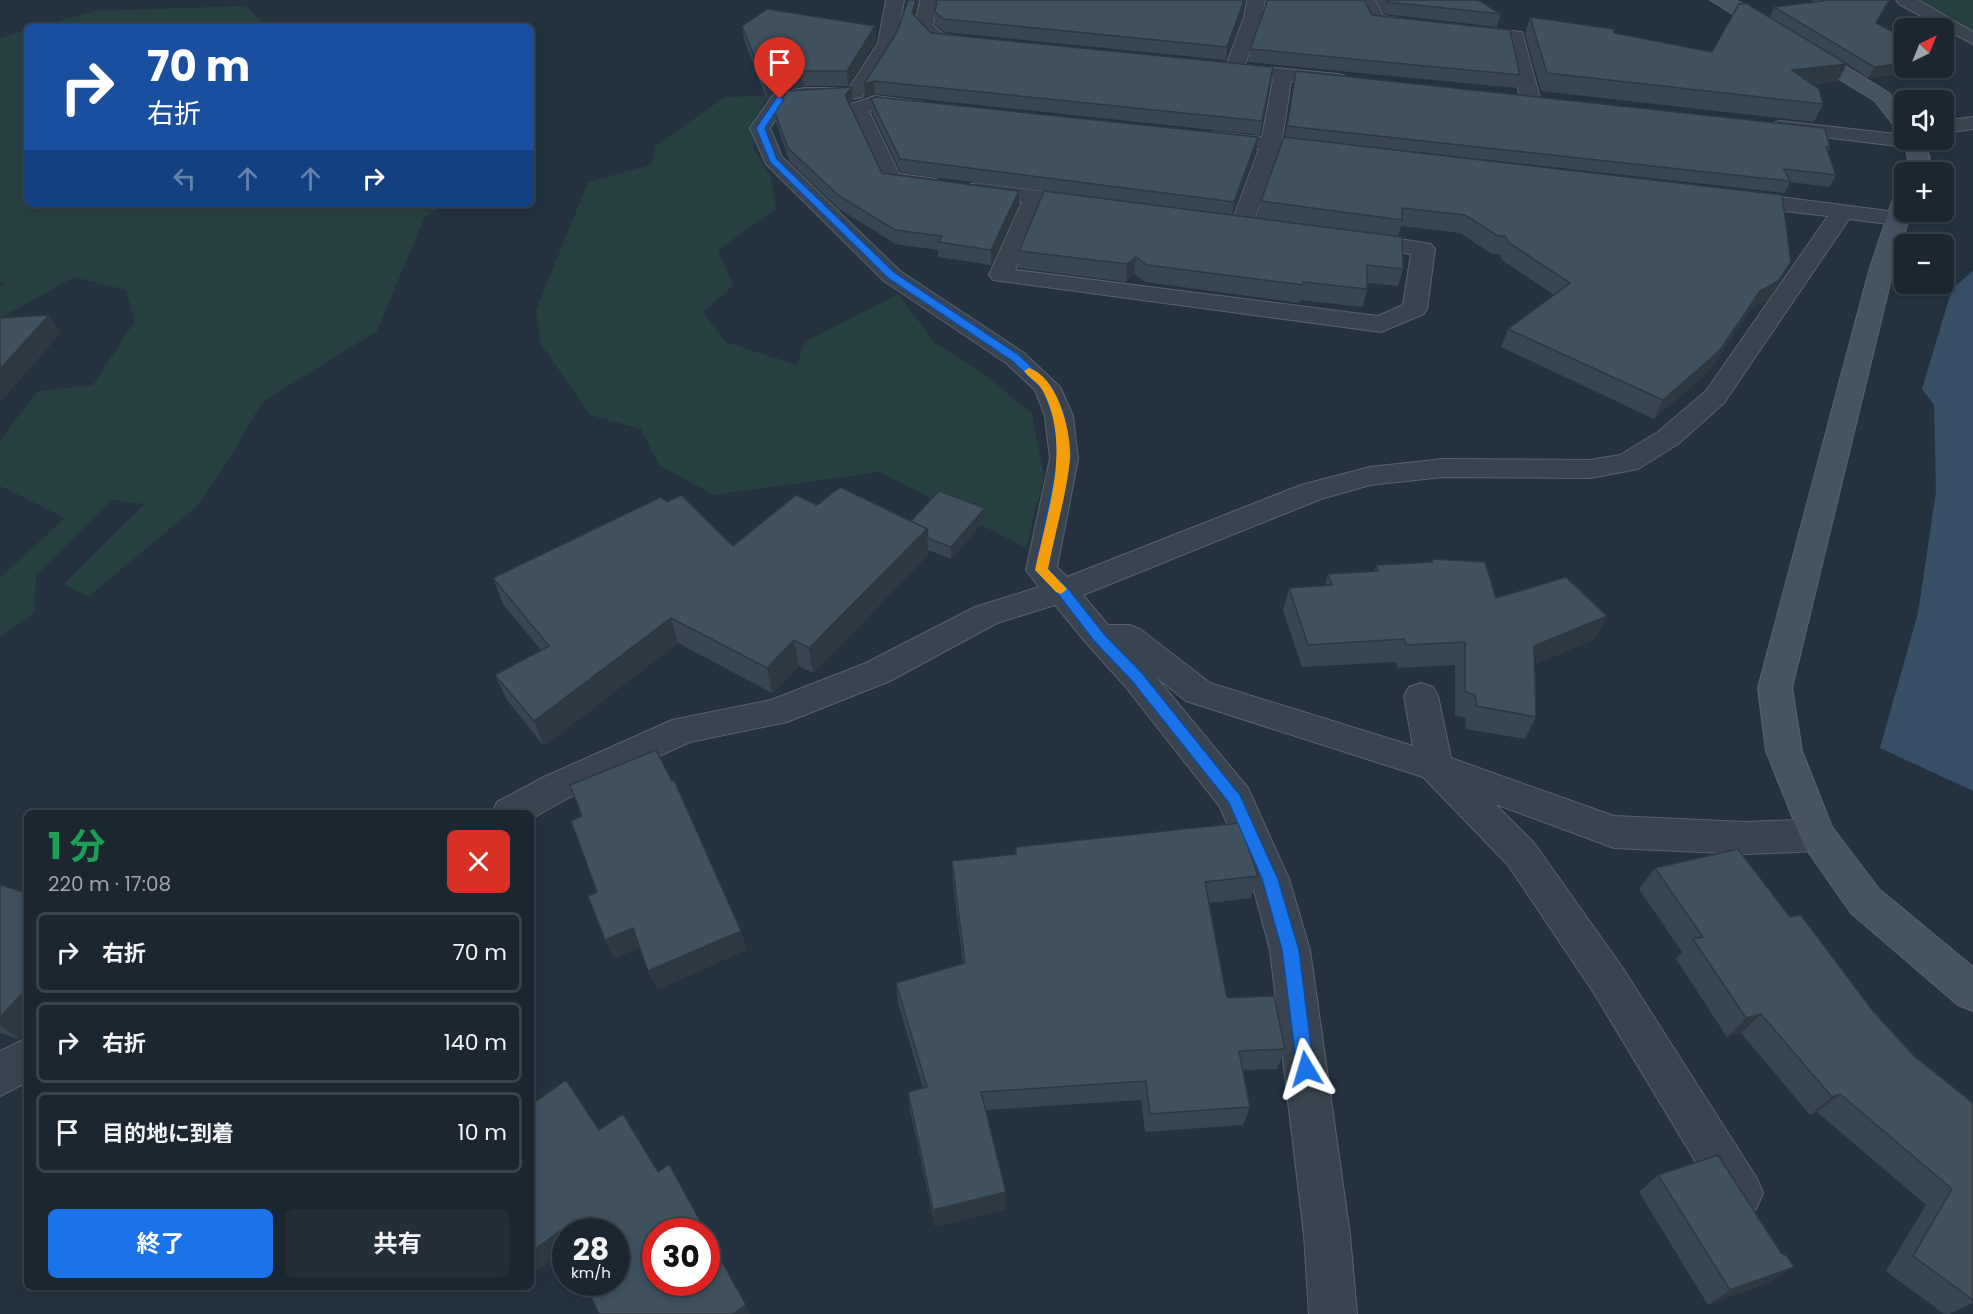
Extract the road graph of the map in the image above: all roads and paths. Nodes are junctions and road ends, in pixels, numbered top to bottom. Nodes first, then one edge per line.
1 (896, 0) edge
2 (929, 0) edge
3 (1256, 0) edge
4 (1366, 0) edge
5 (1719, 0) edge
6 (1905, 0) edge
7 (1973, 39) edge
8 (985, 44) edge
9 (1210, 67) edge
10 (1234, 69) junction
11 (1283, 74) junction
12 (1354, 81) edge
13 (1506, 96) edge
14 (865, 97) junction
15 (1530, 98) junction
16 (1553, 101) edge
17 (933, 108) edge
18 (1894, 113) edge
19 (1973, 123) edge
20 (1763, 125) edge
21 (1954, 126) edge
22 (1894, 135) edge
23 (1190, 136) edge
24 (1271, 144) junction
25 (1343, 153) edge
26 (1035, 198) junction
27 (1724, 198) edge
28 (1104, 207) edge
29 (1894, 208) edge
30 (1843, 212) junction
31 (1219, 221) edge
32 (1897, 222) edge
33 (1242, 224) junction
34 (1265, 227) edge
35 (1344, 238) edge
36 (1062, 591) junction
37 (1099, 638) junction
38 (1421, 696) dead end
39 (1435, 766) junction
40 (515, 810) edge
41 (1817, 835) junction
42 (1973, 992) edge
43 (24, 1060) edge
44 (0, 1076) edge
45 (1757, 1220) edge
46 (1333, 1314) edge

1 - 14 street
2 - 8 street
3 - 10 street
4 - 15 street
5 - 18 street
6 - 7 street
9 - 10 street
10 - 11 street
11 - 12 street
11 - 24 street
13 - 15 street
14 - 17 street
14 - 26 street
14 - 36 street
15 - 16 street
19 - 21 street
20 - 22 street
23 - 24 street
24 - 25 street
24 - 33 street
26 - 28 street
26 - 35 street
27 - 30 street
29 - 30 street
30 - 36 street
31 - 33 street
32 - 41 street
33 - 34 street
36 - 37 street
36 - 40 street
37 - 39 street
37 - 46 street
38 - 39 street
39 - 41 street
39 - 45 street
41 - 42 street
43 - 44 street

